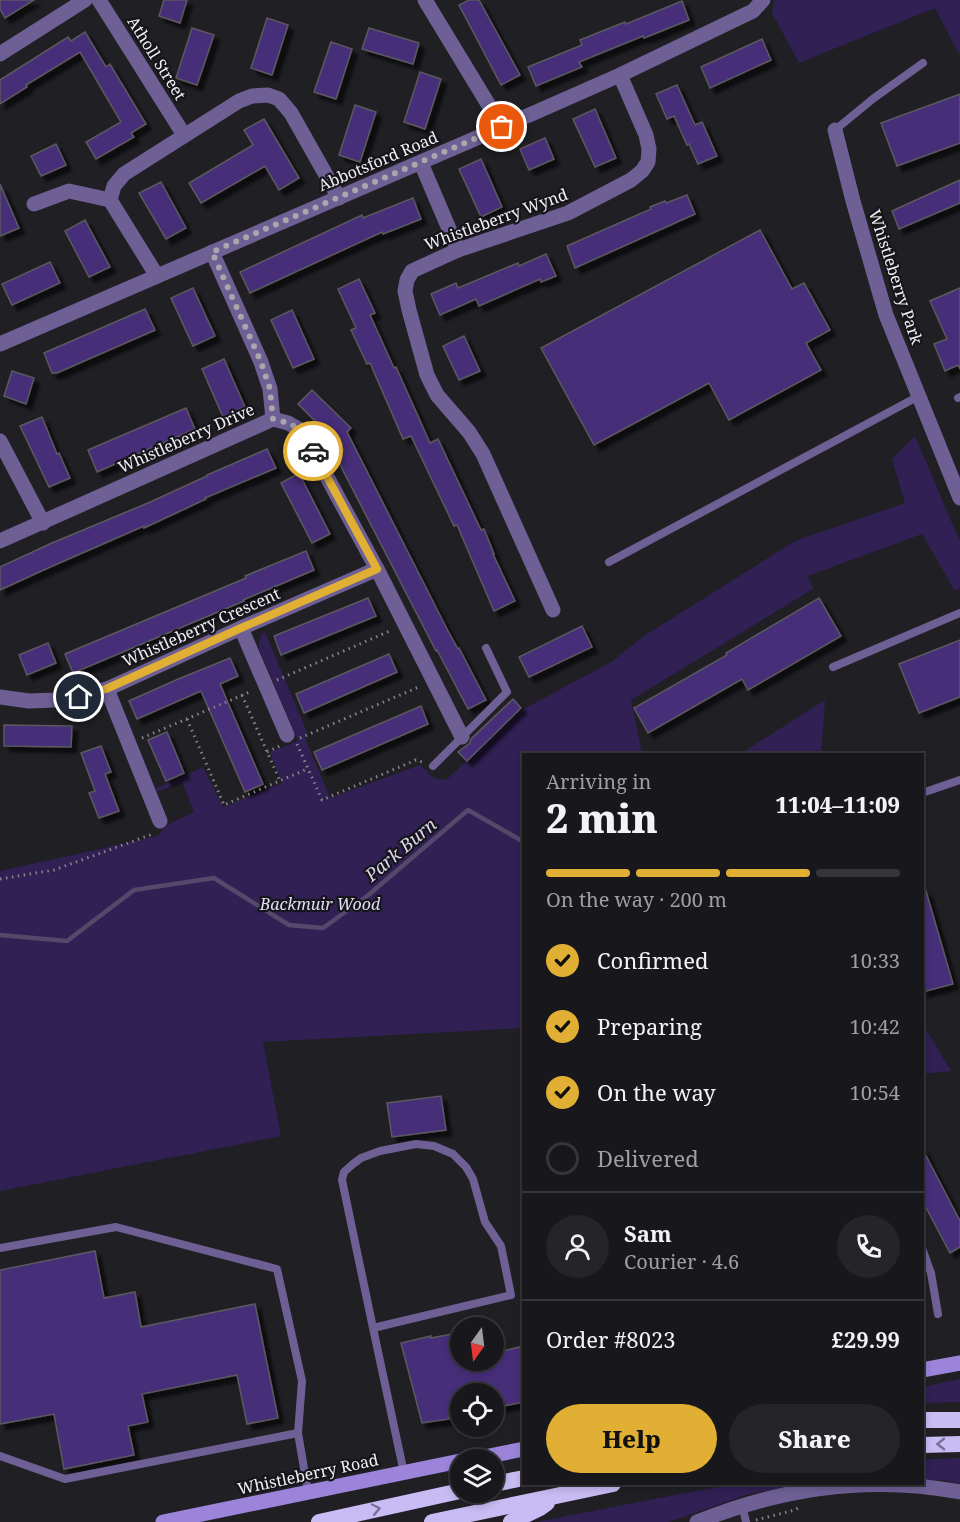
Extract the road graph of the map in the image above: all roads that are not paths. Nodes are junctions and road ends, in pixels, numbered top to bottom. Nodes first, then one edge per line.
1 (86, 0) edge
2 (99, 0) edge
3 (425, 0) edge
4 (763, 0) edge
5 (0, 54) edge
6 (923, 63) dead end
7 (620, 75) junction
8 (502, 127) junction
9 (835, 130) joint
10 (184, 135) junction
11 (421, 163) junction
12 (339, 198) junction
13 (110, 200) junction
14 (34, 204) dead end
15 (458, 250) junction
16 (212, 252) junction
17 (158, 276) junction
18 (0, 344) edge
19 (919, 396) junction
20 (273, 419) junction
21 (0, 441) edge
22 (960, 497) edge
23 (43, 523) junction
24 (0, 542) edge
25 (609, 562) dead end
26 (377, 569) junction
27 (552, 610) dead end
28 (960, 613) edge
29 (241, 628) junction
30 (486, 648) dead end
31 (833, 667) dead end
32 (106, 689) junction
33 (0, 697) edge
34 (462, 737) junction
35 (286, 739) road end
36 (433, 766) road end
37 (960, 780) edge
38 (924, 792) edge
39 (160, 821) road end
40 (0, 1248) edge
41 (924, 1254) edge
42 (938, 1314) dead end
43 (373, 1328) junction
44 (960, 1363) edge
45 (924, 1370) edge
46 (924, 1420) edge
47 (960, 1420) edge
48 (298, 1434) junction
49 (960, 1444) edge
50 (924, 1445) edge
51 (522, 1449) edge
52 (504, 1453) edge
53 (0, 1456) edge
54 (450, 1463) edge
55 (404, 1473) junction
56 (522, 1478) edge
57 (504, 1482) edge
58 (608, 1485) edge
59 (308, 1492) junction
60 (960, 1492) edge
61 (450, 1493) edge
62 (558, 1495) junction
63 (742, 1505) junction
64 (163, 1522) edge
65 (319, 1522) edge
66 (432, 1522) edge
67 (511, 1522) edge
68 (697, 1522) edge
69 (748, 1522) edge

1 - 5 street
2 - 10 street, Atholl Street
3 - 8 street
4 - 7 street, Abbotsford Road
6 - 9 lane
7 - 8 street, Abbotsford Road
7 - 15 street, Whistleberry Wynd
8 - 11 street, Abbotsford Road
9 - 19 street, Whistleberry Park
10 - 12 street
10 - 13 street
11 - 12 street, Abbotsford Road
11 - 15 street
12 - 16 street, Abbotsford Road
13 - 14 street
13 - 17 street
15 - 27 street, Whistleberry Wynd
16 - 17 street, Abbotsford Road
16 - 20 street
17 - 18 street, Abbotsford Road
19 - 22 street, Whistleberry Park
19 - 25 lane
20 - 23 street, Whistleberry Drive
20 - 26 street, Whistleberry Drive
21 - 23 street
23 - 24 street, Whistleberry Drive
26 - 29 street, Whistleberry Crescent
26 - 34 street, Whistleberry Drive
28 - 31 lane
29 - 32 street, Whistleberry Crescent
29 - 35 street
30 - 34 lane
32 - 33 street, Whistleberry Crescent
32 - 39 street
34 - 36 lane
37 - 38 lane
40 - 48 lane
41 - 42 lane
43 - 43 lane
43 - 55 lane
44 - 45 main road
46 - 47 highway
48 - 53 lane
48 - 59 lane
49 -> 50 highway
51 - 52 main road
54 - 55 main road, Whistleberry Road
55 - 59 main road, Whistleberry Road
56 - 57 highway
58 - 62 highway
59 - 64 main road, Whistleberry Road
60 - 63 street
65 -> 61 highway
62 - 66 highway
62 - 67 highway
63 - 68 street
63 - 69 lane

